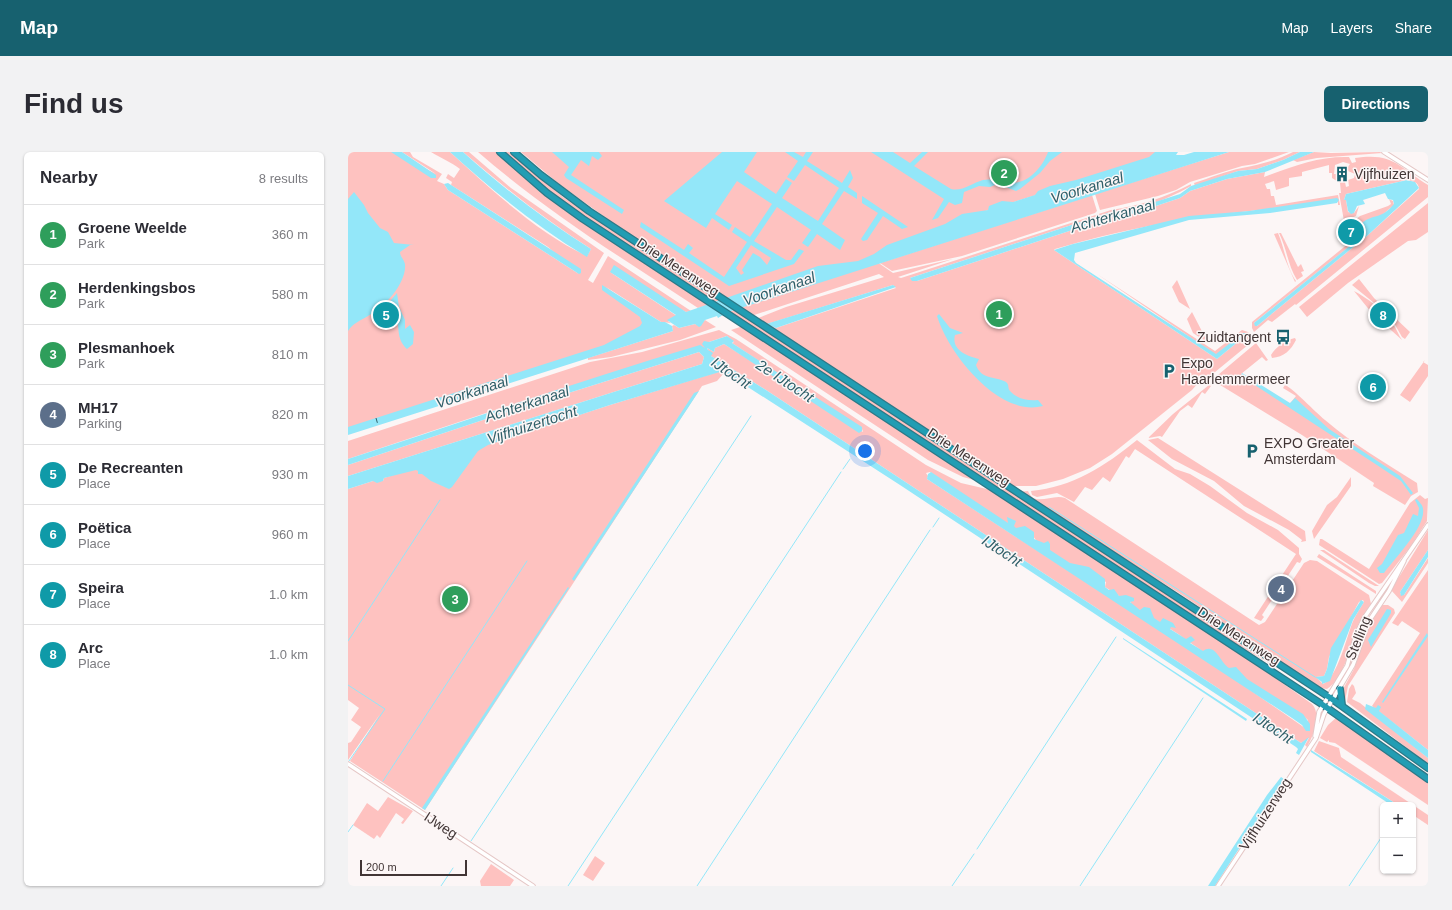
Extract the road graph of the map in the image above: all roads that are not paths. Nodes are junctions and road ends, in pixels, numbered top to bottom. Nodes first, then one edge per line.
1 (500, 152) edge
2 (514, 152) edge
3 (1384, 152) edge
4 (1428, 180) edge
5 (1428, 525) edge
6 (1404, 561) junction
7 (1340, 689) junction
8 (1330, 698) junction
9 (1342, 705) junction
10 (1325, 706) junction
11 (348, 764) edge
12 (1428, 768) edge
13 (1428, 779) edge
14 (533, 886) edge
15 (1218, 886) edge

1 - 10 highway, Drie Merenweg
2 - 8 highway, Drie Merenweg
3 - 4 street
5 - 6 street, Stelling
6 - 7 street, Stelling
6 - 8 street, Stelling
7 - 8 street, Stelling
7 - 9 highway
8 - 9 highway, Drie Merenweg
8 - 10 street, Vijfhuizerweg
9 - 12 highway, Drie Merenweg
10 - 13 highway, Drie Merenweg
10 - 15 street, Vijfhuizerweg
11 - 14 street, IJweg

